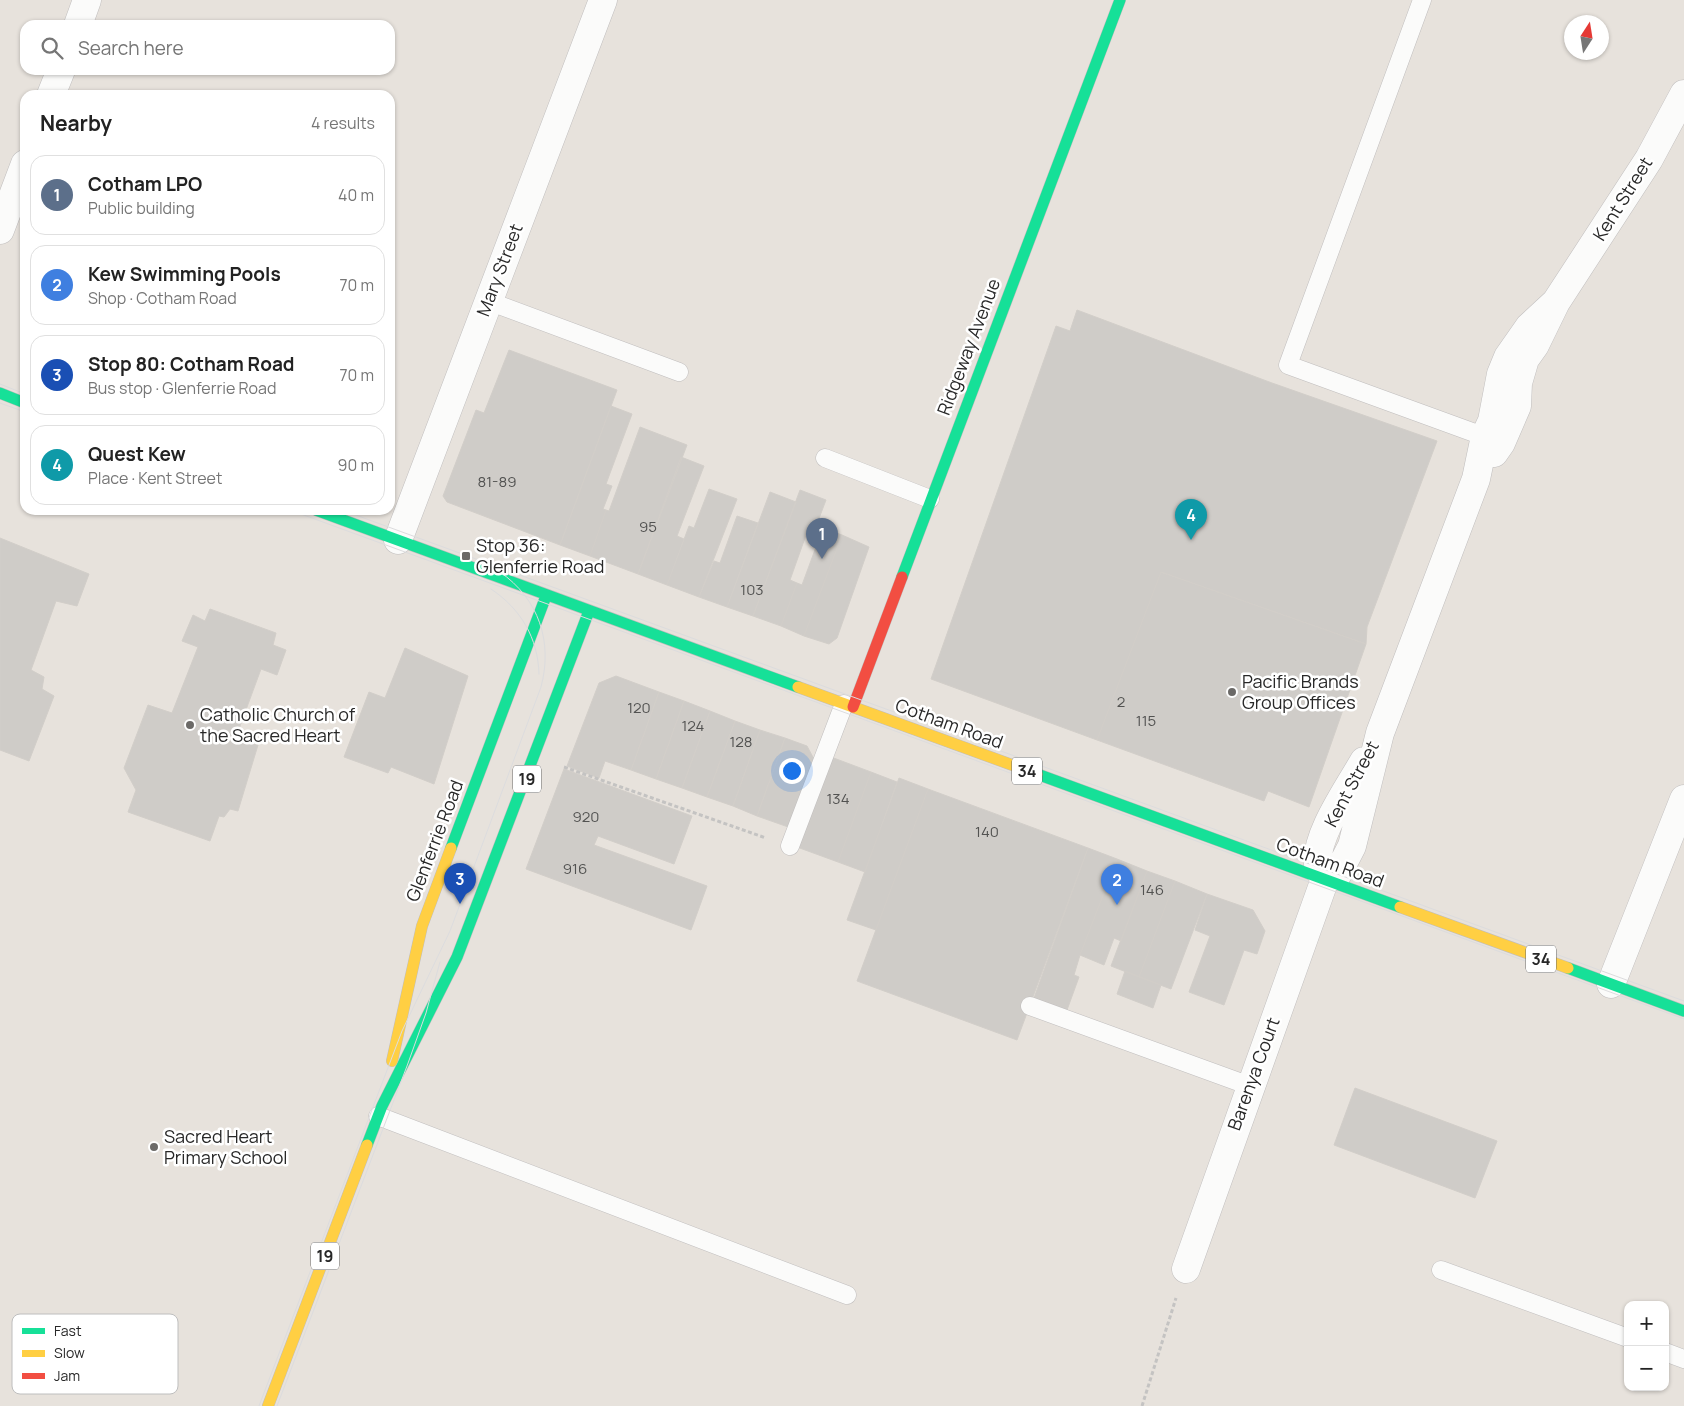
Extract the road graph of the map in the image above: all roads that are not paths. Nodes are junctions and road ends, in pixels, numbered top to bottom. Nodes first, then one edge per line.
1 (87, 0) edge
2 (603, 0) edge
3 (1120, 0) edge
4 (1422, 0) edge
5 (80, 20) edge
6 (59, 75) edge
7 (53, 90) edge
8 (1684, 94) edge
9 (20, 177) edge
10 (0, 230) edge
11 (488, 301) junction
12 (679, 372) dead end
13 (0, 393) edge
14 (20, 401) edge
15 (1493, 439) junction
16 (826, 458) dead end
17 (930, 499) junction
18 (330, 515) edge
19 (398, 540) junction
20 (546, 596) junction
21 (589, 611) junction
22 (848, 705) junction
23 (1684, 799) edge
24 (790, 846) road end
25 (1325, 880) junction
26 (1611, 984) junction
27 (1030, 1006) dead end
28 (1684, 1011) edge
29 (1250, 1086) junction
30 (380, 1111) junction
31 (1186, 1269) road end
32 (1441, 1270) dead end
33 (847, 1295) dead end
34 (1624, 1337) edge
35 (1669, 1353) edge
36 (1684, 1359) edge
37 (268, 1406) edge

1 - 5 street
2 - 11 street, Mary Street
3 - 17 main road, Ridgeway Avenue
4 - 15 lane
6 - 7 street
8 - 15 street, Kent Street
9 - 10 street
11 - 12 lane
11 - 19 street, Mary Street
13 - 14 main road
15 - 25 street, Kent Street
16 - 17 lane
17 - 22 main road, Ridgeway Avenue
18 - 19 main road, Cotham Road / 34
19 - 20 main road, Cotham Road / 34
20 - 21 main road, Cotham Road / 34
20 - 30 main road, Glenferrie Road / 19
21 - 22 main road, Cotham Road / 34
21 - 30 main road, Glenferrie Road / 19
22 - 24 lane
22 - 25 main road, Cotham Road / 34
23 - 26 street
25 - 26 main road, Cotham Road / 34
25 - 29 street, Barenya Court
26 - 28 main road, Cotham Road / 34
27 - 29 lane
29 - 31 street, Barenya Court
30 - 33 lane
30 - 37 main road, Glenferrie Road / 19
32 - 34 lane
35 - 36 lane

